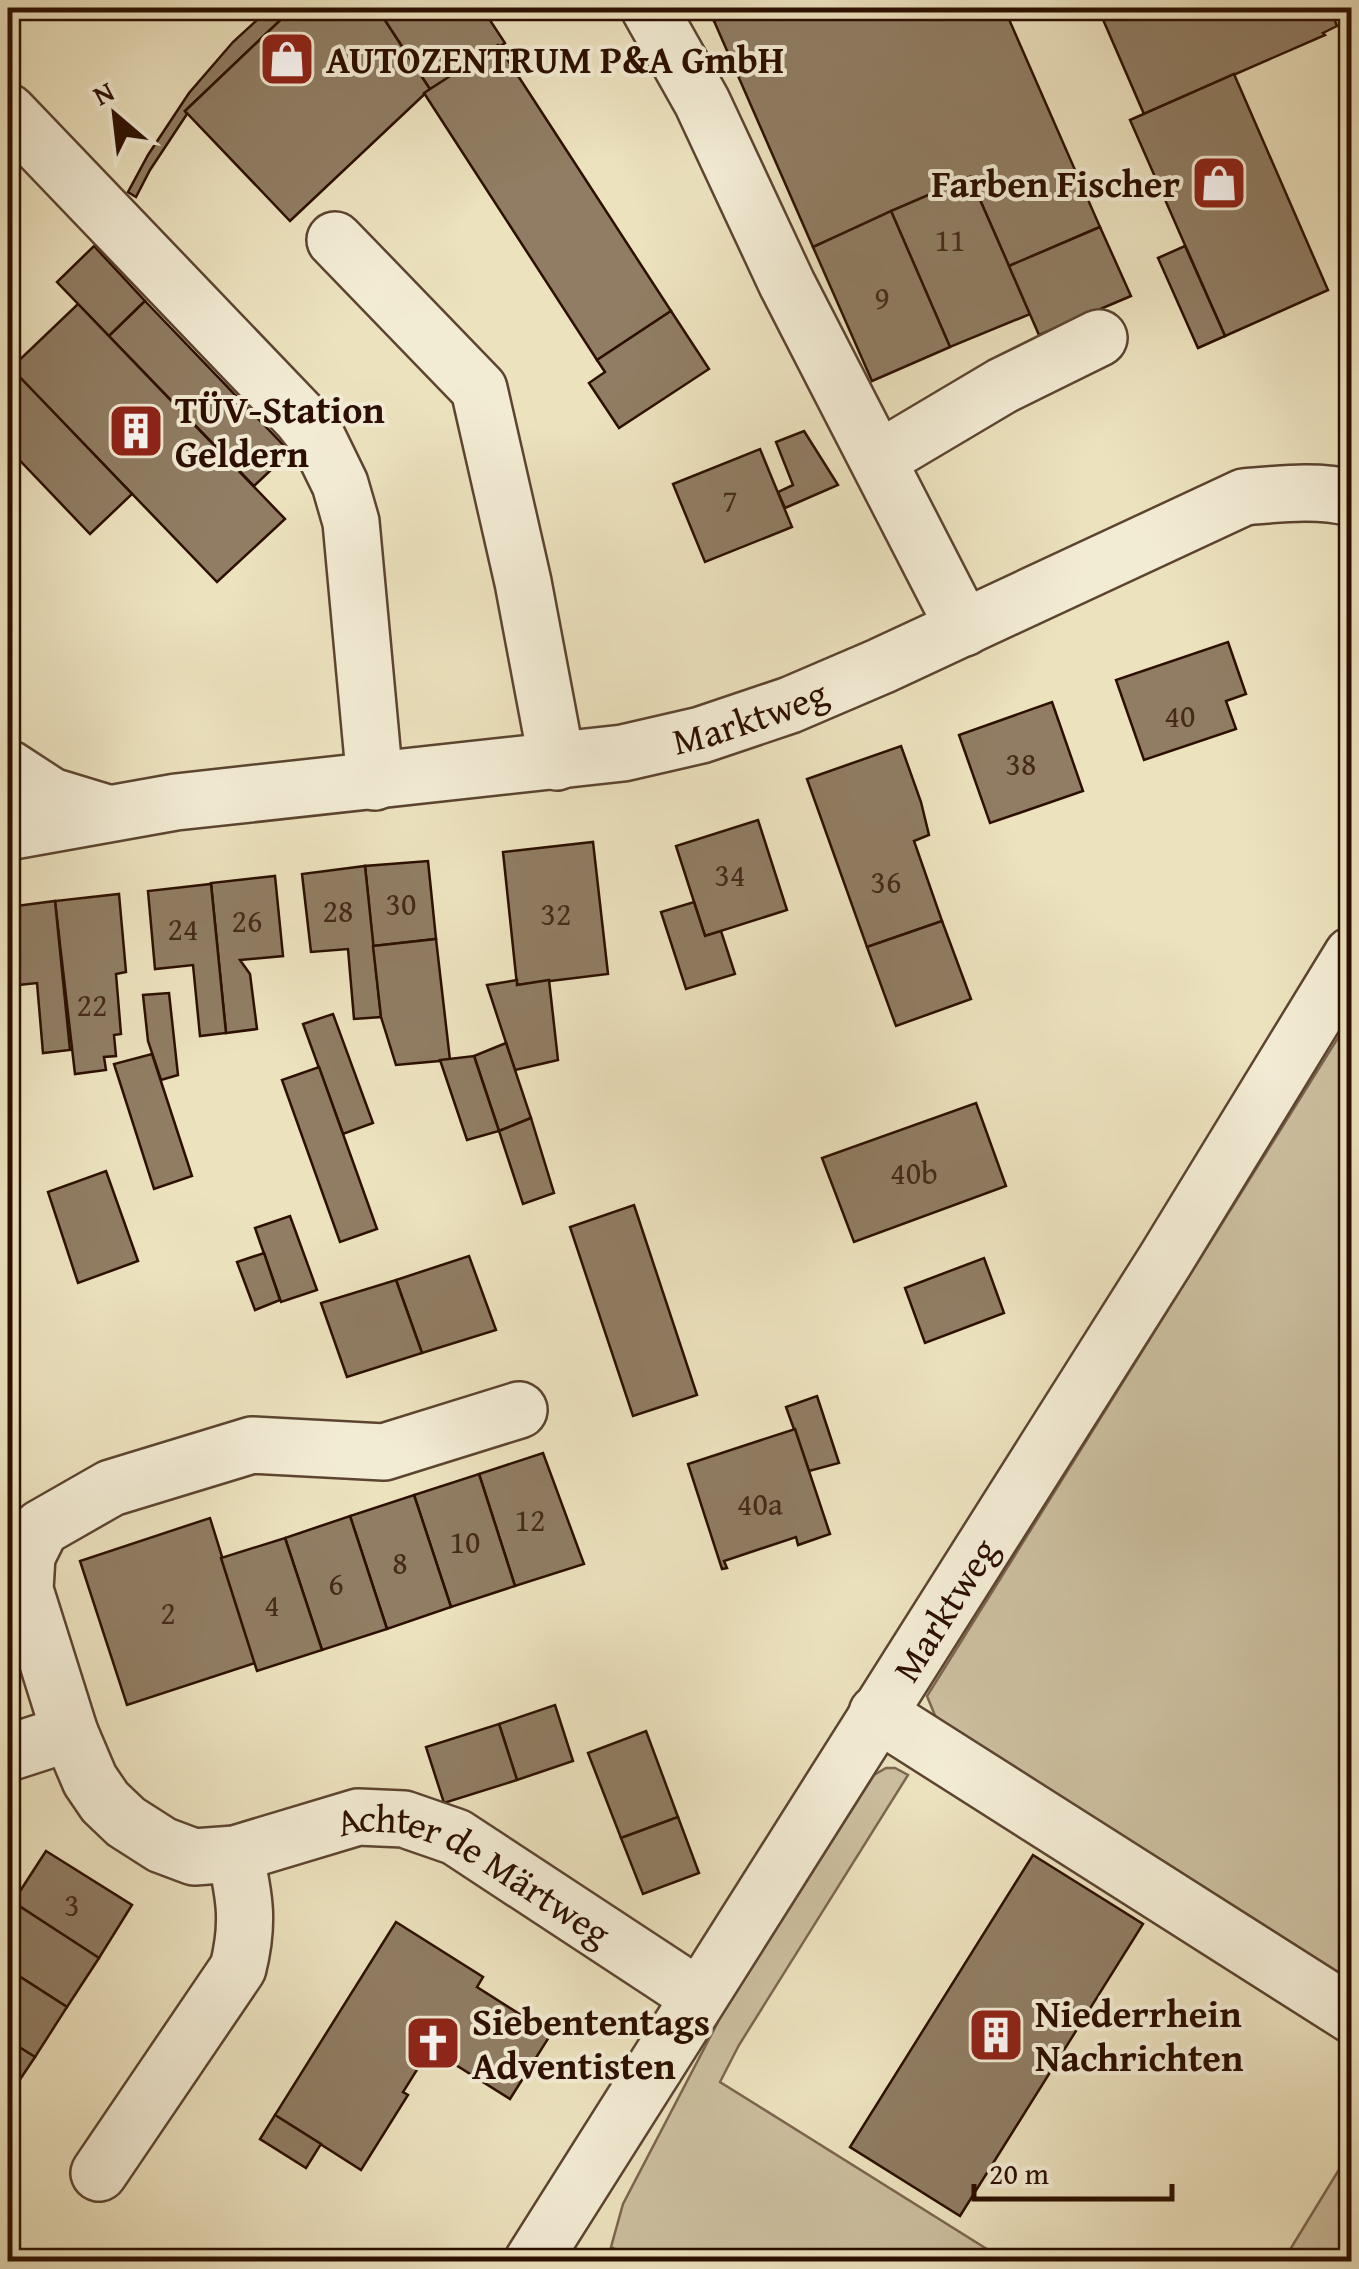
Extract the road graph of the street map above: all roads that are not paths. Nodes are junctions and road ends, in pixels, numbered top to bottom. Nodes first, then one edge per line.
1 (649, 8) edge
2 (8, 112) edge
3 (335, 240) dead end
4 (1099, 338) dead end
5 (879, 459) junction
6 (1352, 498) edge
7 (964, 628) junction
8 (557, 762) junction
9 (8, 768) edge
10 (375, 782) junction
11 (107, 813) junction
12 (8, 832) edge
13 (1352, 955) edge
14 (519, 1410) dead end
15 (877, 1714) junction
16 (70, 1733) junction
17 (8, 1753) edge
18 (235, 1854) junction
19 (698, 1996) junction
20 (1352, 2015) edge
21 (99, 2173) dead end
22 (532, 2262) edge

1 - 5 street
2 - 10 street
3 - 8 street
4 - 5 street
5 - 7 street
6 - 7 street, Marktweg
7 - 8 street, Marktweg
8 - 10 street, Marktweg
9 - 11 street, Marktweg
10 - 11 street, Marktweg
11 - 12 street, Marktweg
13 - 15 street, Marktweg
14 - 16 street, Achter de Märtweg
15 - 19 street, Marktweg
15 - 20 street
16 - 17 street
16 - 18 street, Achter de Märtweg
18 - 19 street, Achter de Märtweg
18 - 21 street
19 - 22 street, Marktweg

